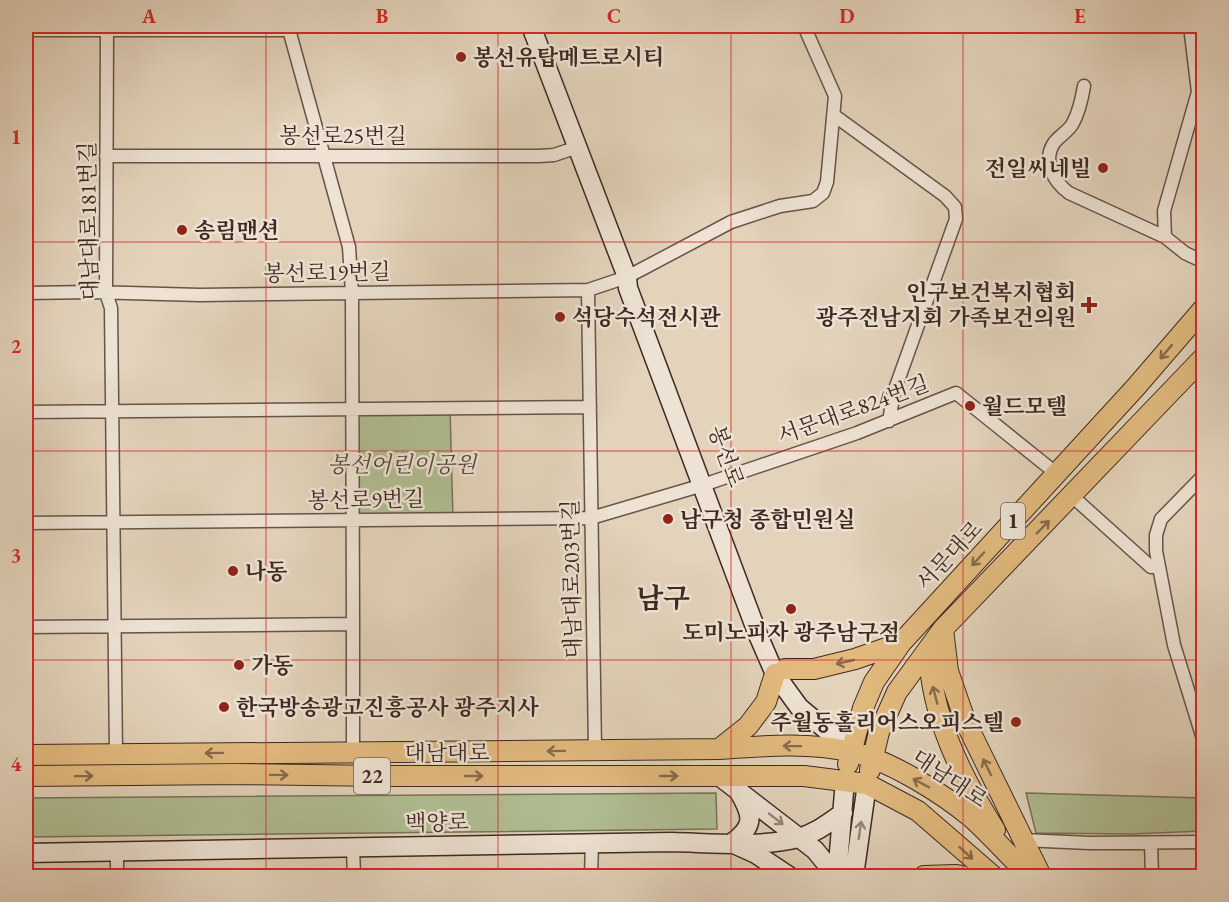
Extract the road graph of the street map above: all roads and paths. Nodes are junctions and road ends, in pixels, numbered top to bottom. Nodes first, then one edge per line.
1 (531, 26) edge
2 (804, 26) edge
3 (1190, 26) edge
4 (107, 28) edge
5 (289, 28) edge
6 (26, 30) edge
7 (1084, 86) dead end
8 (835, 116) junction
9 (578, 147) junction
10 (106, 156) junction
11 (323, 156) junction
12 (1165, 237) junction
13 (1203, 262) edge
14 (628, 278) junction
15 (588, 290) junction
16 (26, 293) edge
17 (106, 293) junction
18 (352, 293) junction
19 (1203, 308) edge
20 (1203, 357) edge
21 (590, 407) junction
22 (353, 409) junction
23 (26, 412) edge
24 (112, 412) junction
25 (889, 421) junction
26 (1057, 474) junction
27 (1203, 475) edge
28 (706, 484) junction
29 (1072, 496) junction
30 (591, 518) junction
31 (352, 520) junction
32 (113, 522) junction
33 (26, 523) edge
34 (1158, 567) junction
35 (353, 624) junction
36 (114, 625) junction
37 (26, 627) edge
38 (943, 629) junction
39 (901, 643) junction
40 (929, 649) junction
41 (780, 671) junction
42 (1203, 741) edge
43 (852, 745) junction
44 (719, 748) junction
45 (595, 750) junction
46 (116, 754) junction
47 (353, 754) junction
48 (26, 755) edge
49 (873, 757) junction
50 (26, 776) edge
51 (727, 780) junction
52 (845, 780) junction
53 (867, 784) junction
54 (843, 813) junction
55 (799, 838) junction
56 (1023, 840) junction
57 (592, 843) junction
58 (732, 843) junction
59 (1151, 843) junction
60 (1203, 843) edge
61 (353, 848) junction
62 (117, 851) junction
63 (26, 853) edge
64 (1014, 861) junction
65 (117, 876) edge
66 (354, 876) edge
67 (591, 876) edge
68 (789, 876) edge
69 (835, 876) edge
70 (854, 876) edge
71 (924, 876) edge
72 (962, 876) edge
73 (993, 876) edge
74 (1030, 876) edge
75 (1041, 876) edge
76 (1152, 876) edge

1 - 9 street, 봉선로
2 - 8 street, 봉선로19번길
3 - 12 street
4 - 5 street
4 - 6 street
4 - 10 street, 대남대로181번길
5 - 11 street
7 - 12 street
8 - 14 street, 봉선로19번길
8 - 25 street
9 - 11 street, 봉선로25번길
9 - 14 street, 봉선로
10 - 11 street, 봉선로25번길
10 - 17 street, 대남대로181번길
11 - 18 street
12 - 13 street
14 - 15 street, 봉선로19번길
14 - 28 street, 봉선로
15 - 18 street, 봉선로19번길
15 - 21 street, 대남대로203번길
16 - 17 street, 봉선로19번길
17 - 18 street, 봉선로19번길
17 - 24 street, 대남대로181번길
18 - 22 street
19 -> 26 main road, 서문대로 / 1
20 - 29 main road, 1
21 - 22 street
21 - 30 street, 대남대로203번길
22 - 24 street
22 - 31 street
23 - 24 street
24 - 32 street, 대남대로181번길
25 - 26 street, 서문대로824번길
25 - 28 street, 서문대로824번길
26 -> 39 main road, 서문대로 / 1
27 - 34 street
28 - 30 street, 봉선로9번길
28 - 41 street, 봉선로
29 - 34 street
38 -> 29 main road, 1
30 - 31 street, 봉선로9번길
30 - 45 street, 대남대로203번길
31 - 32 street, 봉선로9번길
31 - 35 street
32 - 33 street, 봉선로9번길
32 - 36 street, 대남대로181번길
34 - 42 street
35 - 36 street
35 - 47 street
36 - 37 street
36 - 46 street, 대남대로181번길
38 - 40 main road, 1
56 -> 38 main road
39 -> 41 main road
39 - 43 main road, 서문대로 / 1
40 - 49 main road, 1
64 -> 40 main road
41 - 43 street, 봉선로
41 - 44 main road
43 -> 44 main road, 대남대로
43 - 49 main road, 대남대로
43 - 52 main road, 서문대로 / 1
44 - 45 main road, 대남대로 / 22
44 - 51 main road
45 -> 47 main road, 대남대로 / 22
47 -> 46 main road, 대남대로 / 22
46 - 48 main road, 대남대로 / 22
49 - 53 main road, 1
64 -> 49 main road, 대남대로
50 -> 51 main road, 대남대로 / 22
51 - 52 main road, 대남대로 / 22
51 -> 55 street
51 - 58 street
52 - 53 main road, 대남대로
52 - 54 street
70 -> 53 street
53 -> 73 main road, 대남대로
54 - 55 street, 백양로
54 - 69 street
55 - 58 street, 백양로
55 - 69 street
56 - 59 street
56 - 75 main road
57 - 58 street, 백양로
57 - 61 street, 백양로
57 - 67 street
58 - 68 street
59 - 60 street
59 - 76 street
61 - 62 street, 백양로
61 - 66 street
62 - 63 street, 백양로
62 - 65 street
64 - 74 main road, 대남대로
71 - 72 main road

